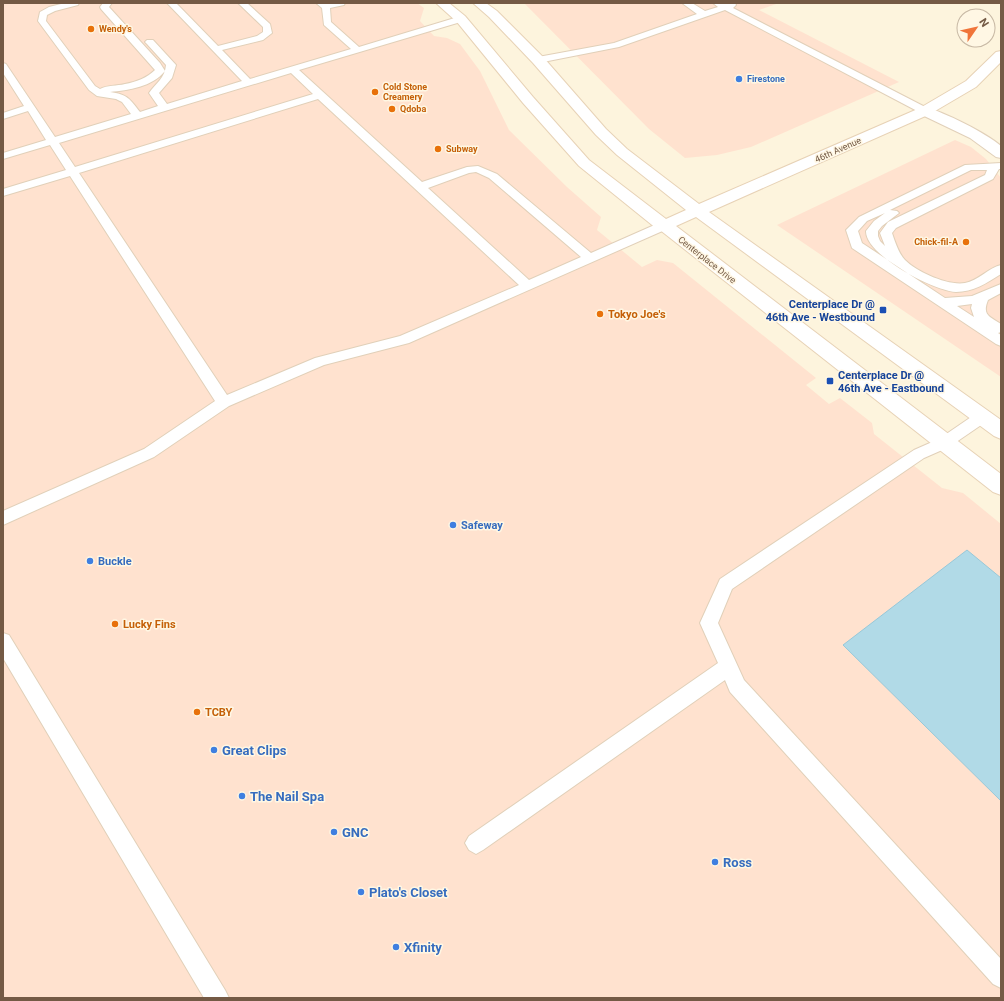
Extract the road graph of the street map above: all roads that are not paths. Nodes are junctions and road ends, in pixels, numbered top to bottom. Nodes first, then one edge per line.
1 (75, 3) edge
2 (108, 3) edge
3 (171, 3) edge
4 (242, 3) edge
5 (341, 3) edge
6 (442, 3) edge
7 (479, 3) edge
8 (686, 3) edge
9 (717, 3) edge
10 (739, 3) edge
11 (323, 5) edge
12 (726, 8) junction
13 (705, 15) junction
14 (462, 19) junction
15 (146, 37) dead end
16 (216, 50) junction
17 (358, 50) junction
18 (1001, 55) edge
19 (538, 60) junction
20 (3, 66) edge
21 (292, 69) junction
22 (248, 82) junction
23 (92, 88) junction
24 (320, 95) junction
25 (30, 107) junction
26 (164, 107) junction
27 (925, 111) junction
28 (136, 115) junction
29 (3, 116) edge
30 (51, 140) junction
31 (3, 156) edge
32 (996, 163) edge
33 (72, 172) junction
34 (420, 187) junction
35 (3, 193) edge
36 (698, 211) junction
37 (663, 226) junction
38 (590, 258) junction
39 (1001, 268) edge
40 (528, 286) junction
41 (1001, 288) edge
42 (982, 297) junction
43 (941, 302) junction
44 (1001, 330) edge
45 (1001, 341) edge
46 (224, 402) junction
47 (982, 417) junction
48 (1001, 431) edge
49 (944, 443) junction
50 (1001, 486) edge
51 (3, 518) edge
52 (3, 641) edge
53 (728, 666) junction
54 (476, 843) dead end
55 (1001, 976) edge
56 (217, 998) edge

1 - 23 lane
2 - 23 lane
3 - 16 lane
4 - 16 lane
5 - 11 lane
6 - 14 street, Centerplace Drive
7 - 19 street
8 - 13 lane
9 - 12 lane
10 - 12 lane
11 - 17 lane
12 - 13 lane
12 - 27 lane
13 - 19 lane
14 - 17 lane
14 - 37 street, Centerplace Drive
15 - 26 lane
16 - 22 lane
17 - 21 lane
18 - 27 street, 46th Avenue
19 - 36 street
20 - 25 lane
21 - 22 lane
21 - 24 lane
22 - 26 lane
23 - 28 lane
24 - 33 lane
24 - 34 lane
25 - 29 lane
25 - 30 lane
26 - 28 lane
27 - 32 street
27 - 36 street, 46th Avenue
28 - 30 lane
30 - 31 lane
30 - 33 lane
32 - 39 lane
32 - 43 lane
33 - 35 lane
33 - 46 lane
34 - 38 lane
34 - 40 lane
36 - 37 street, 46th Avenue
36 - 47 street
37 - 38 lane
37 - 49 street, Centerplace Drive
38 - 40 lane
40 - 46 lane
41 - 42 lane
42 - 43 lane
42 - 44 lane
43 - 45 lane
46 - 51 lane
47 - 48 street
47 - 49 lane
49 - 50 street, Centerplace Drive
49 - 53 lane
52 - 56 lane
53 - 54 lane
53 - 55 lane

